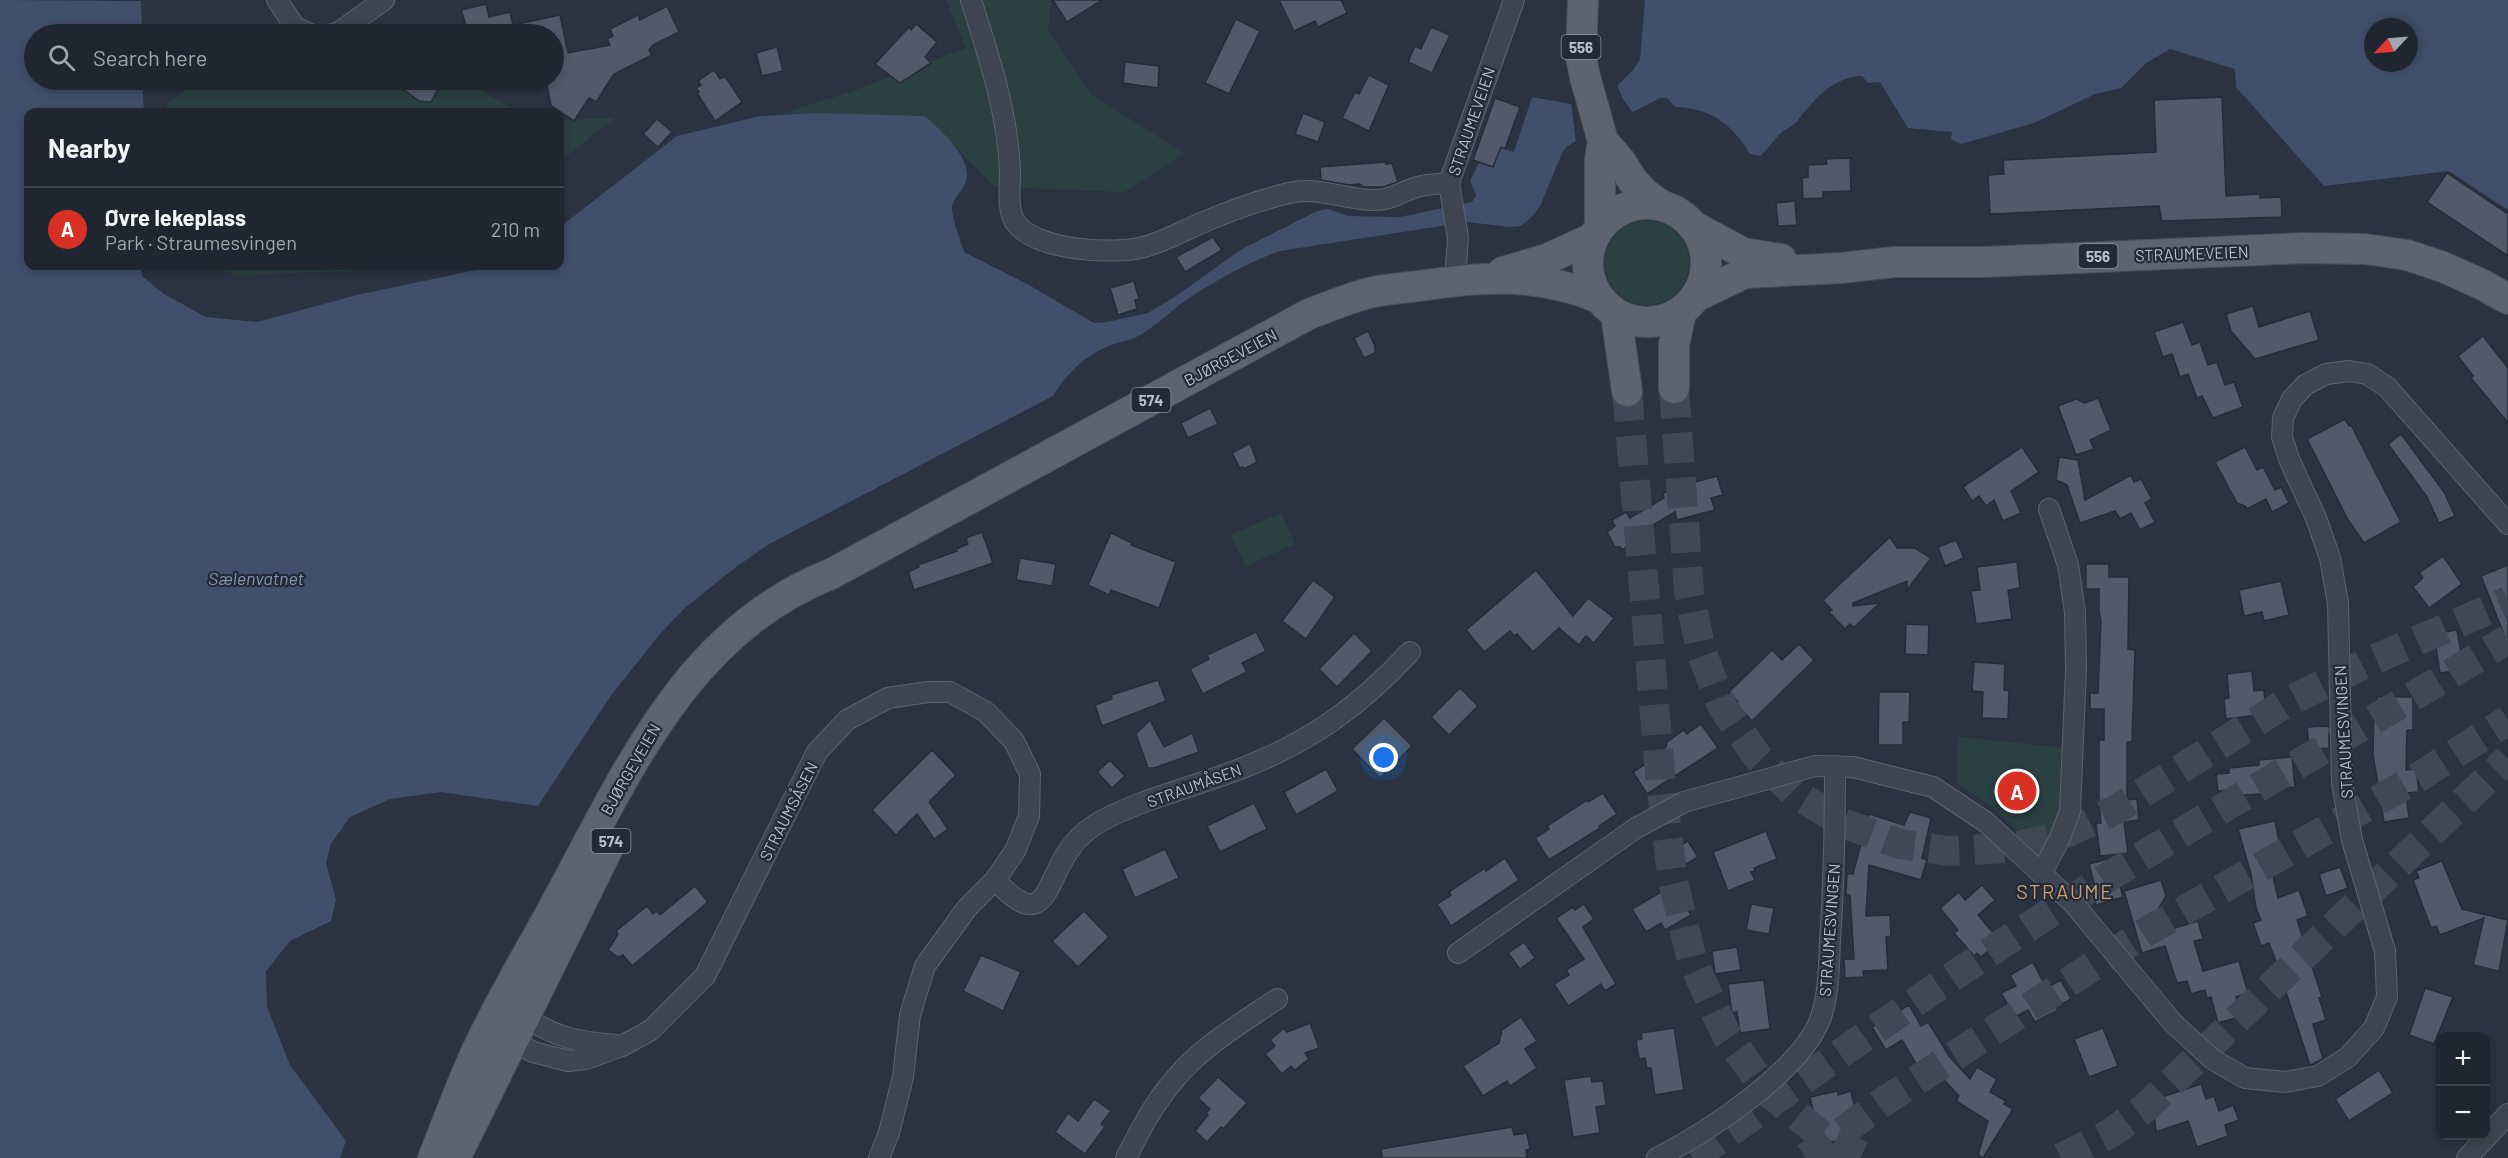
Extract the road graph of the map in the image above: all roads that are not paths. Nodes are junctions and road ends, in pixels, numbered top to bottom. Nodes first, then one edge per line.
1 (277, 0) edge
2 (384, 0) edge
3 (971, 0) edge
4 (1514, 0) edge
5 (1583, 0) edge
6 (293, 24) edge
7 (350, 24) edge
8 (1603, 141) junction
9 (1449, 183) junction
10 (1662, 206) junction
11 (1693, 226) junction
12 (1596, 232) junction
13 (1831, 268) junction
14 (1489, 277) junction
15 (1455, 280) junction
16 (2508, 299) edge
17 (1688, 304) junction
18 (1607, 306) junction
19 (1674, 388) tunnel mouth
20 (1627, 391) tunnel mouth
21 (2049, 509) dead end
22 (2508, 524) edge
23 (1410, 652) dead end
24 (1835, 766) junction
25 (2042, 872) junction
26 (995, 880) junction
27 (1458, 953) dead end
28 (1278, 999) dead end
29 (510, 1026) junction
30 (622, 1046) junction
31 (2508, 1114) edge
32 (433, 1158) edge
33 (455, 1158) edge
34 (879, 1158) edge
35 (1126, 1158) edge
36 (1657, 1158) edge
37 (2467, 1158) edge

1 - 6 street
2 - 7 street
3 - 9 street
4 - 9 street, STRAUMEVEIEN
5 - 8 main road, 556
8 - 10 main road, 556
8 - 12 main road, 556
9 - 15 street, STRAUMEVEIEN
10 - 11 main road, 556
10 - 12 main road
11 - 13 main road, STRAUMEVEIEN / 556
11 - 17 main road
12 - 14 main road, 574
12 - 18 main road, 556
13 - 16 main road, STRAUMEVEIEN / 556
13 - 17 main road, STRAUMEVEIEN / 556
14 - 15 main road, BJØRGEVEIEN / 574
14 - 18 main road, 574
15 - 29 main road, BJØRGEVEIEN / 574
17 - 18 main road, 556
17 - 19 main road
18 - 20 main road
21 - 25 street
22 - 25 street, STRAUMESVINGEN
23 - 26 street, STRAUMÅSEN
24 - 25 street, STRAUMESVINGEN
24 - 27 street, STRAUMESVINGEN
24 - 36 street, STRAUMESVINGEN
26 - 30 street, STRAUMSÅSEN
26 - 34 street, STRAUMSÅSEN
28 - 35 street
29 - 30 street
29 - 30 street
29 - 32 main road, BJØRGEVEIEN / 574
29 - 33 main road, BJØRGEVEIEN / 574
31 - 37 street

